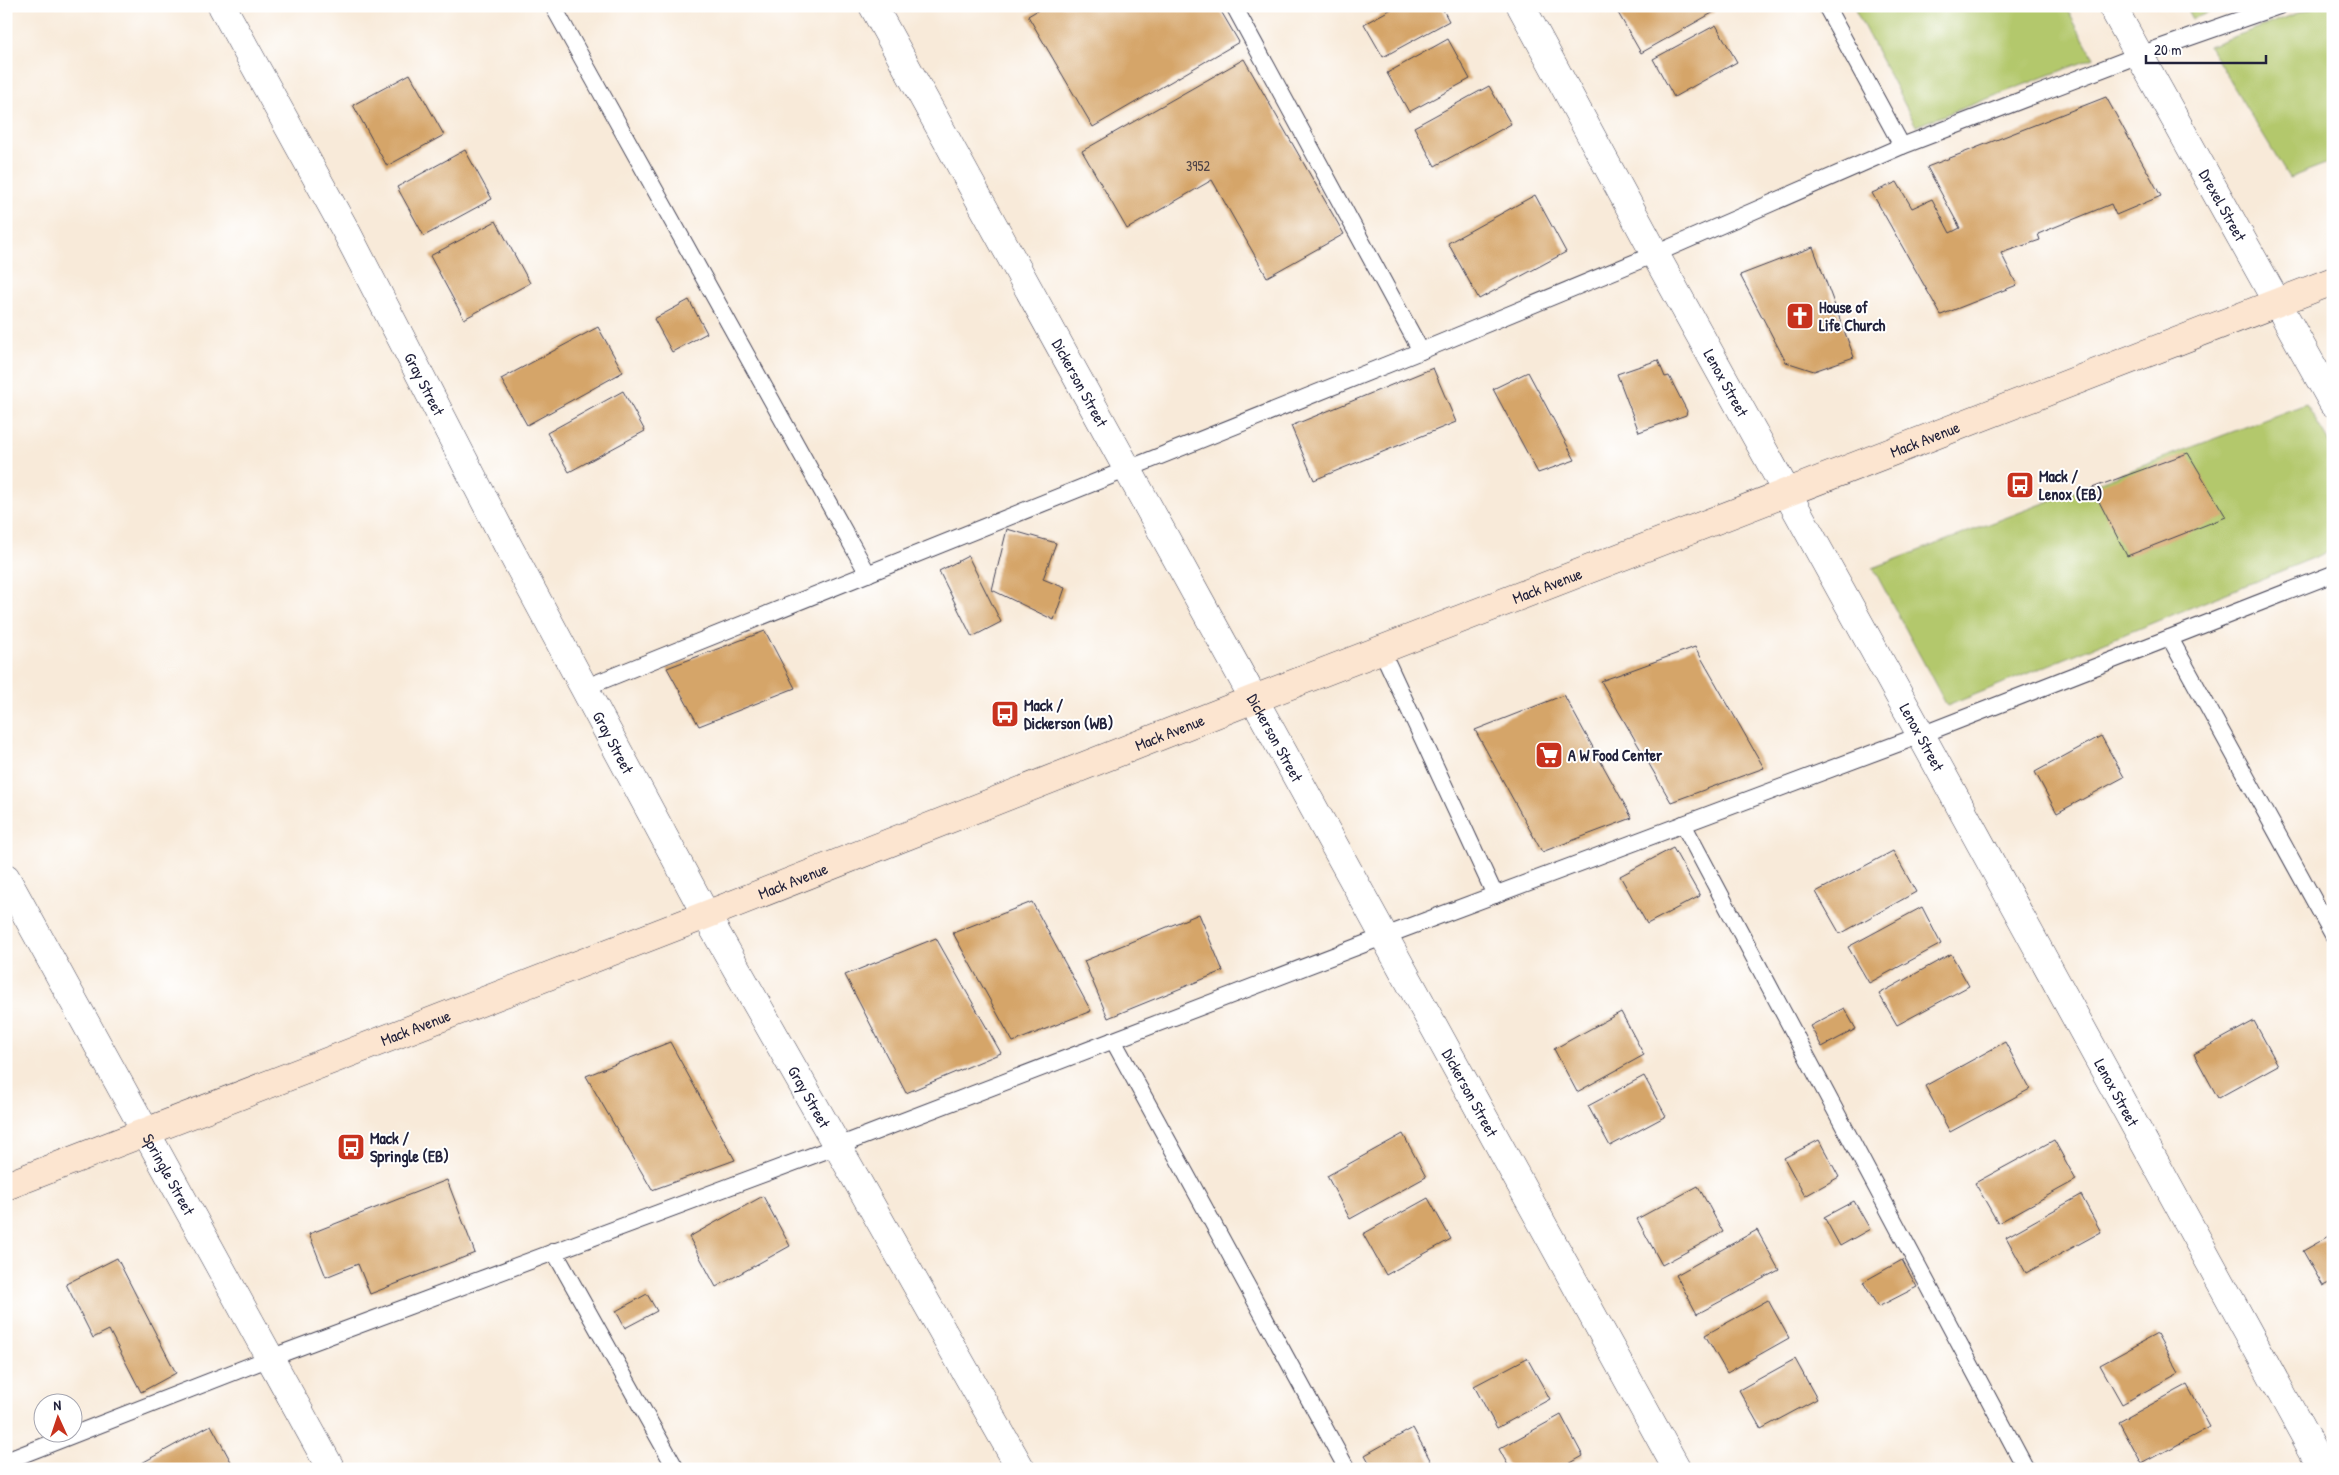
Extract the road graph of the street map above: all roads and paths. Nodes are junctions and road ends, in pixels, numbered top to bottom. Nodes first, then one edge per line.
1 (222, 6) edge
2 (553, 6) edge
3 (874, 6) edge
4 (1234, 6) edge
5 (1521, 6) edge
6 (1826, 6) edge
7 (2112, 6) edge
8 (2279, 6) edge
9 (2139, 55) junction
10 (1902, 146) junction
11 (1655, 254) junction
12 (2333, 281) edge
13 (2276, 303) junction
14 (1421, 351) junction
15 (2333, 403) edge
16 (1128, 470) junction
17 (1786, 492) junction
18 (868, 574) junction
19 (2333, 574) edge
20 (2170, 638) junction
21 (1381, 649) junction
22 (584, 688) junction
23 (1254, 698) junction
24 (1921, 735) junction
25 (1683, 824) junction
26 (6, 878) edge
27 (1495, 895) junction
28 (14, 909) edge
29 (706, 915) junction
30 (2333, 935) edge
31 (1384, 936) junction
32 (1113, 1040) junction
33 (145, 1132) junction
34 (838, 1146) junction
35 (6, 1186) edge
36 (554, 1251) junction
37 (270, 1358) junction
38 (6, 1461) edge
39 (331, 1469) edge
40 (676, 1469) edge
41 (1021, 1469) edge
42 (1347, 1469) edge
43 (1678, 1469) edge
44 (2026, 1469) edge
45 (2323, 1469) edge

1 - 22 street, Gray Street
2 - 18 lane
3 - 16 street, Dickerson Street
4 - 14 lane
5 - 11 street, Lenox Street
6 - 10 lane
7 - 9 street, Drexel Street
8 - 9 lane
9 - 10 lane
9 - 13 street, Drexel Street
10 - 11 lane
11 - 14 lane
11 - 17 street, Lenox Street
12 - 13 main road, Mack Avenue
13 - 15 street, Drexel Street
13 - 17 main road, Mack Avenue
14 - 16 lane
16 - 18 lane
16 - 23 street, Dickerson Street
17 - 21 main road, Mack Avenue
17 - 24 street, Lenox Street
18 - 22 lane
19 - 20 lane
20 - 24 lane
20 - 30 lane
21 - 23 main road, Mack Avenue
21 - 27 lane
22 - 29 street, Gray Street
23 - 29 main road, Mack Avenue
23 - 31 street, Dickerson Street
24 - 25 lane
24 - 45 street, Lenox Street
25 - 27 lane
25 - 44 lane
26 - 28 street, Springle Street
27 - 31 lane
28 - 33 street, Springle Street
29 - 33 main road, Mack Avenue
29 - 34 street, Gray Street
31 - 32 lane
31 - 43 street, Dickerson Street
32 - 34 lane
32 - 42 lane
33 - 35 main road, Mack Avenue
33 - 37 street, Springle Street
34 - 36 lane
34 - 41 street, Gray Street
36 - 37 lane
36 - 40 lane
37 - 38 lane
37 - 39 street, Springle Street

